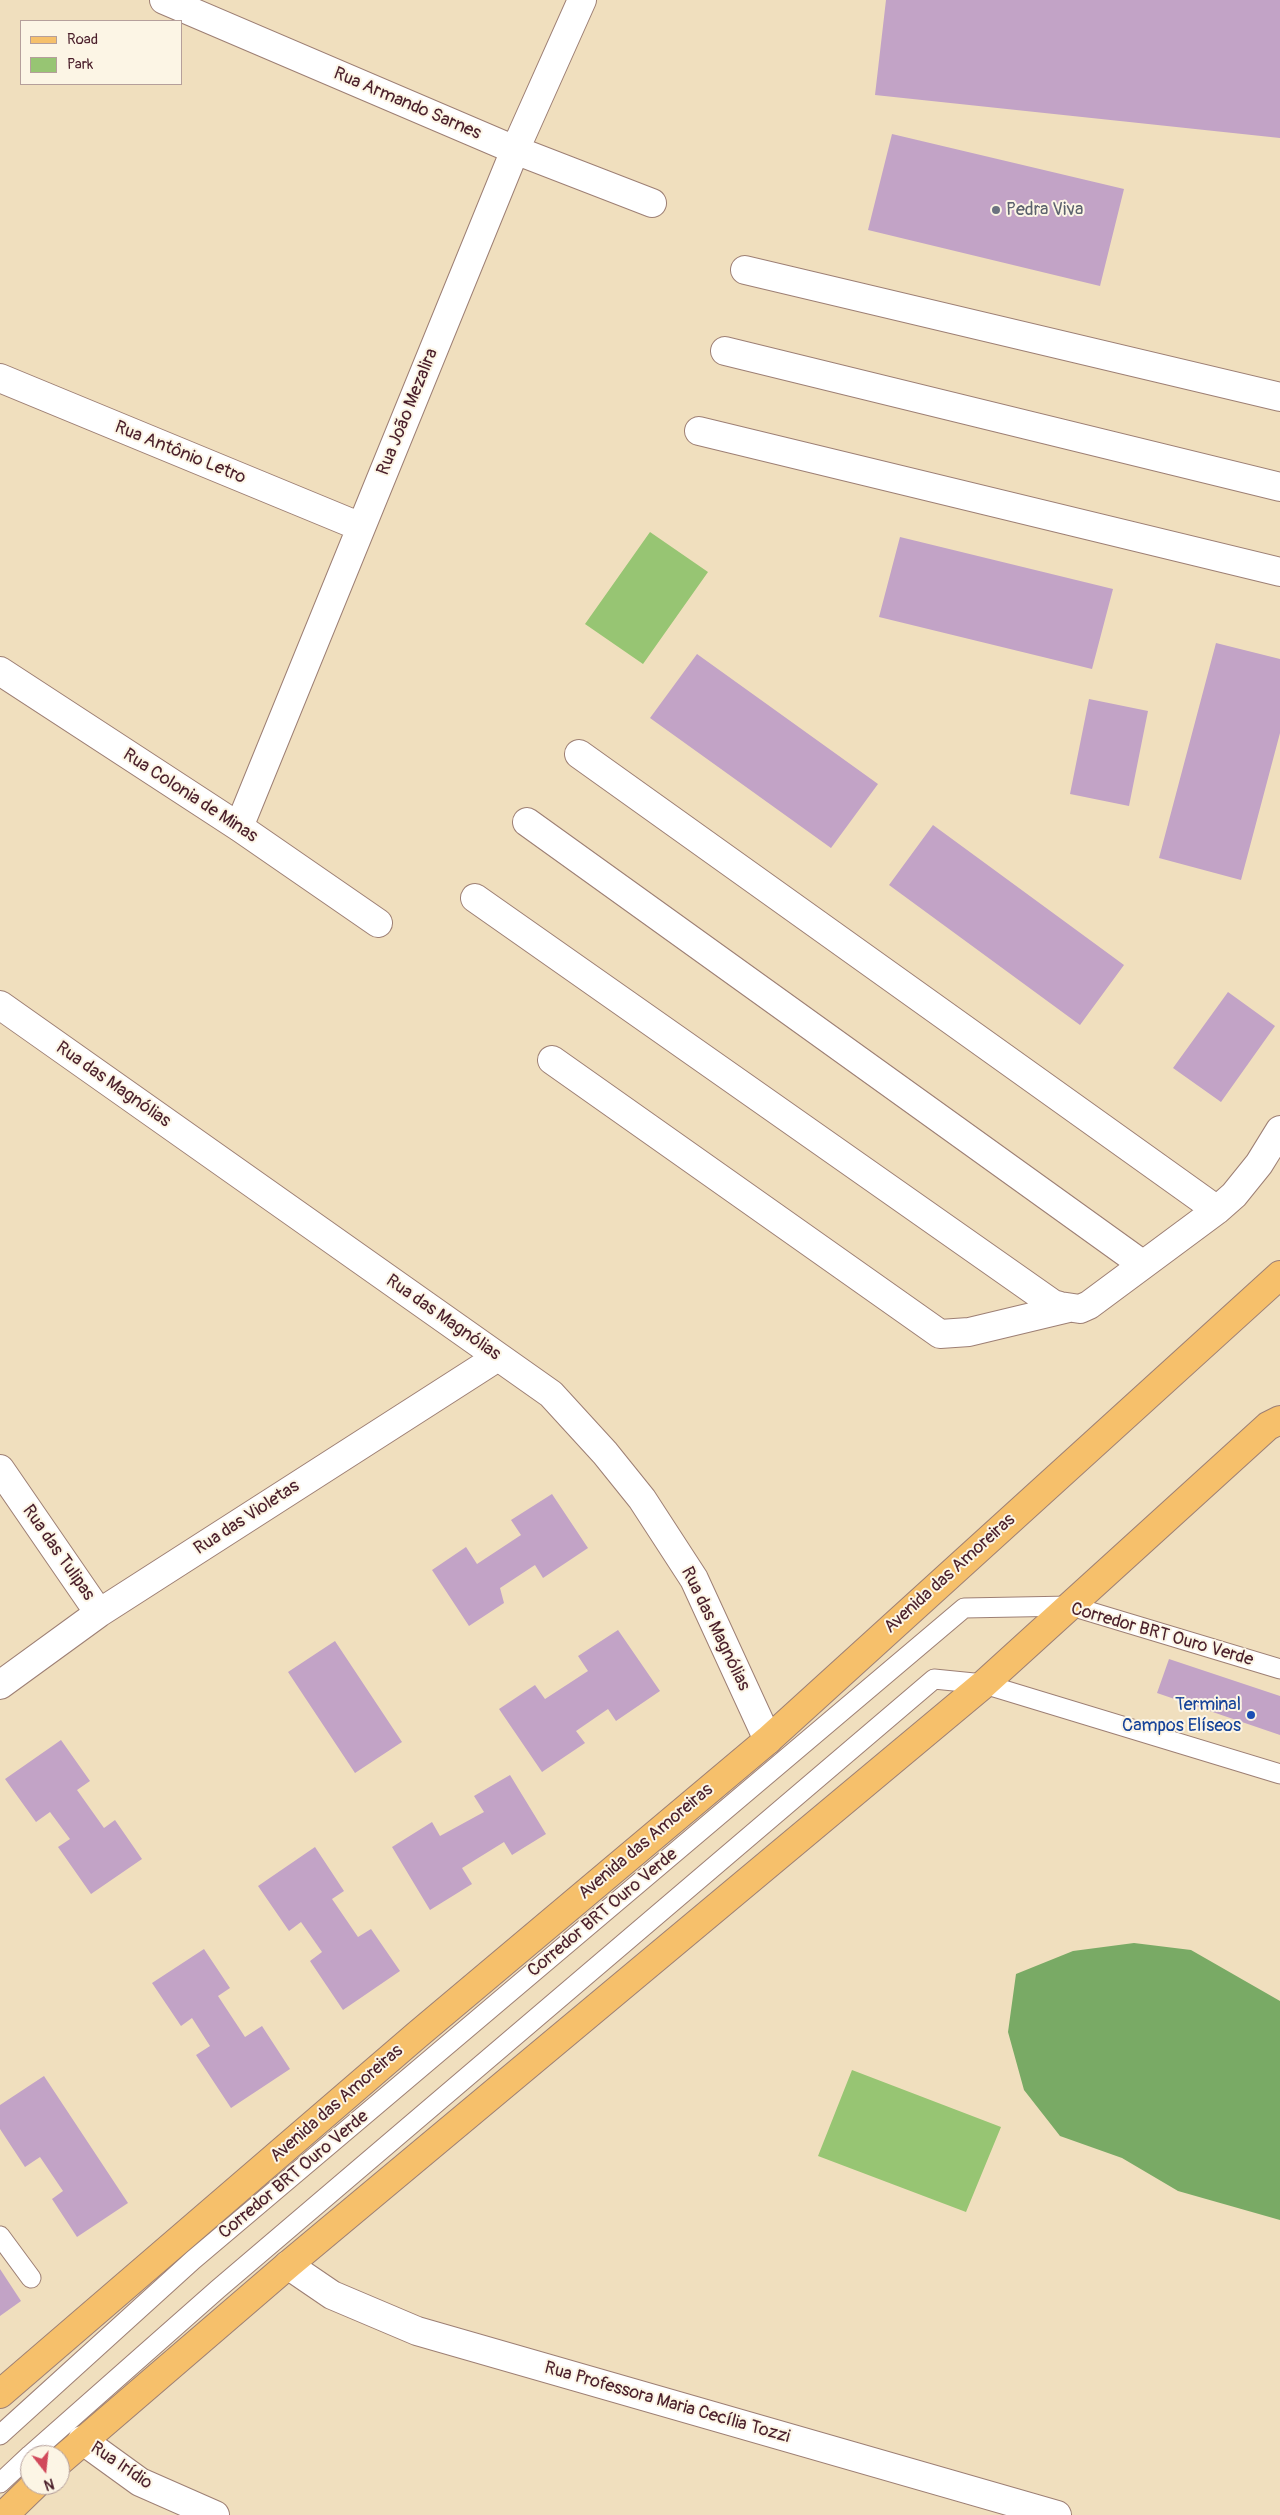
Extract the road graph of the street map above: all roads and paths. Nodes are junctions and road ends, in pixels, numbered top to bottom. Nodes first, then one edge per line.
1 (164, 0) edge
2 (582, 0) edge
3 (515, 150) junction
4 (652, 203) dead end
5 (745, 270) dead end
6 (725, 351) dead end
7 (0, 378) edge
8 (1280, 397) edge
9 (699, 431) dead end
10 (1280, 487) edge
11 (361, 528) junction
12 (1280, 572) edge
13 (0, 671) edge
14 (579, 754) dead end
15 (527, 822) dead end
16 (239, 827) junction
17 (475, 898) dead end
18 (378, 923) dead end
19 (0, 1005) edge
20 (552, 1060) dead end
21 (1280, 1130) edge
22 (1217, 1210) junction
23 (1142, 1264) junction
24 (1280, 1276) edge
25 (1069, 1308) junction
26 (498, 1357) junction
27 (1280, 1420) edge
28 (0, 1468) edge
29 (1071, 1606) junction
30 (99, 1613) junction
31 (1280, 1669) edge
32 (984, 1684) junction
33 (0, 1685) edge
34 (768, 1740) junction
35 (1280, 1774) edge
36 (0, 2236) edge
37 (288, 2265) junction
38 (31, 2278) dead end
39 (0, 2394) edge
40 (0, 2435) edge
41 (82, 2440) junction
42 (41, 2445) edge
43 (70, 2451) edge
44 (20, 2464) edge
45 (0, 2483) edge
46 (25, 2495) edge
47 (4, 2515) edge
48 (215, 2515) edge
49 (1057, 2515) edge

1 - 3 street, Rua Armando Sarnes
2 - 3 street, Rua João Mezalira
3 - 4 street, Rua Armando Sarnes
3 - 11 street, Rua João Mezalira
5 - 8 street
6 - 10 street
7 - 11 street, Rua Antônio Letro
9 - 12 street
11 - 16 street, Rua João Mezalira
13 - 16 street, Rua Colonia de Minas
14 - 22 street
15 - 23 street
16 - 18 street, Rua Colonia de Minas
17 - 25 street
19 - 26 street, Rua das Magnólias
20 - 25 street
21 - 22 street
22 - 23 street
23 - 25 street
24 - 34 main road, Avenida das Amoreiras
26 - 30 street, Rua das Violetas
26 - 34 street, Rua das Magnólias
27 - 29 main road
28 - 30 street, Rua das Tulipas
29 - 31 lane, Corredor BRT Ouro Verde
29 - 32 main road
29 - 40 lane, Corredor BRT Ouro Verde
30 - 33 street, Rua das Violetas
32 - 35 lane, Corredor BRT Ouro Verde
32 - 37 main road
32 - 42 lane, Corredor BRT Ouro Verde
34 - 39 main road, Avenida das Amoreiras
36 - 38 lane
37 - 41 main road
37 - 49 street, Rua Professora Maria Cecília Tozzi
41 - 43 main road
41 - 48 street, Rua Irídio
44 - 45 lane, Corredor BRT Ouro Verde
46 - 47 main road

